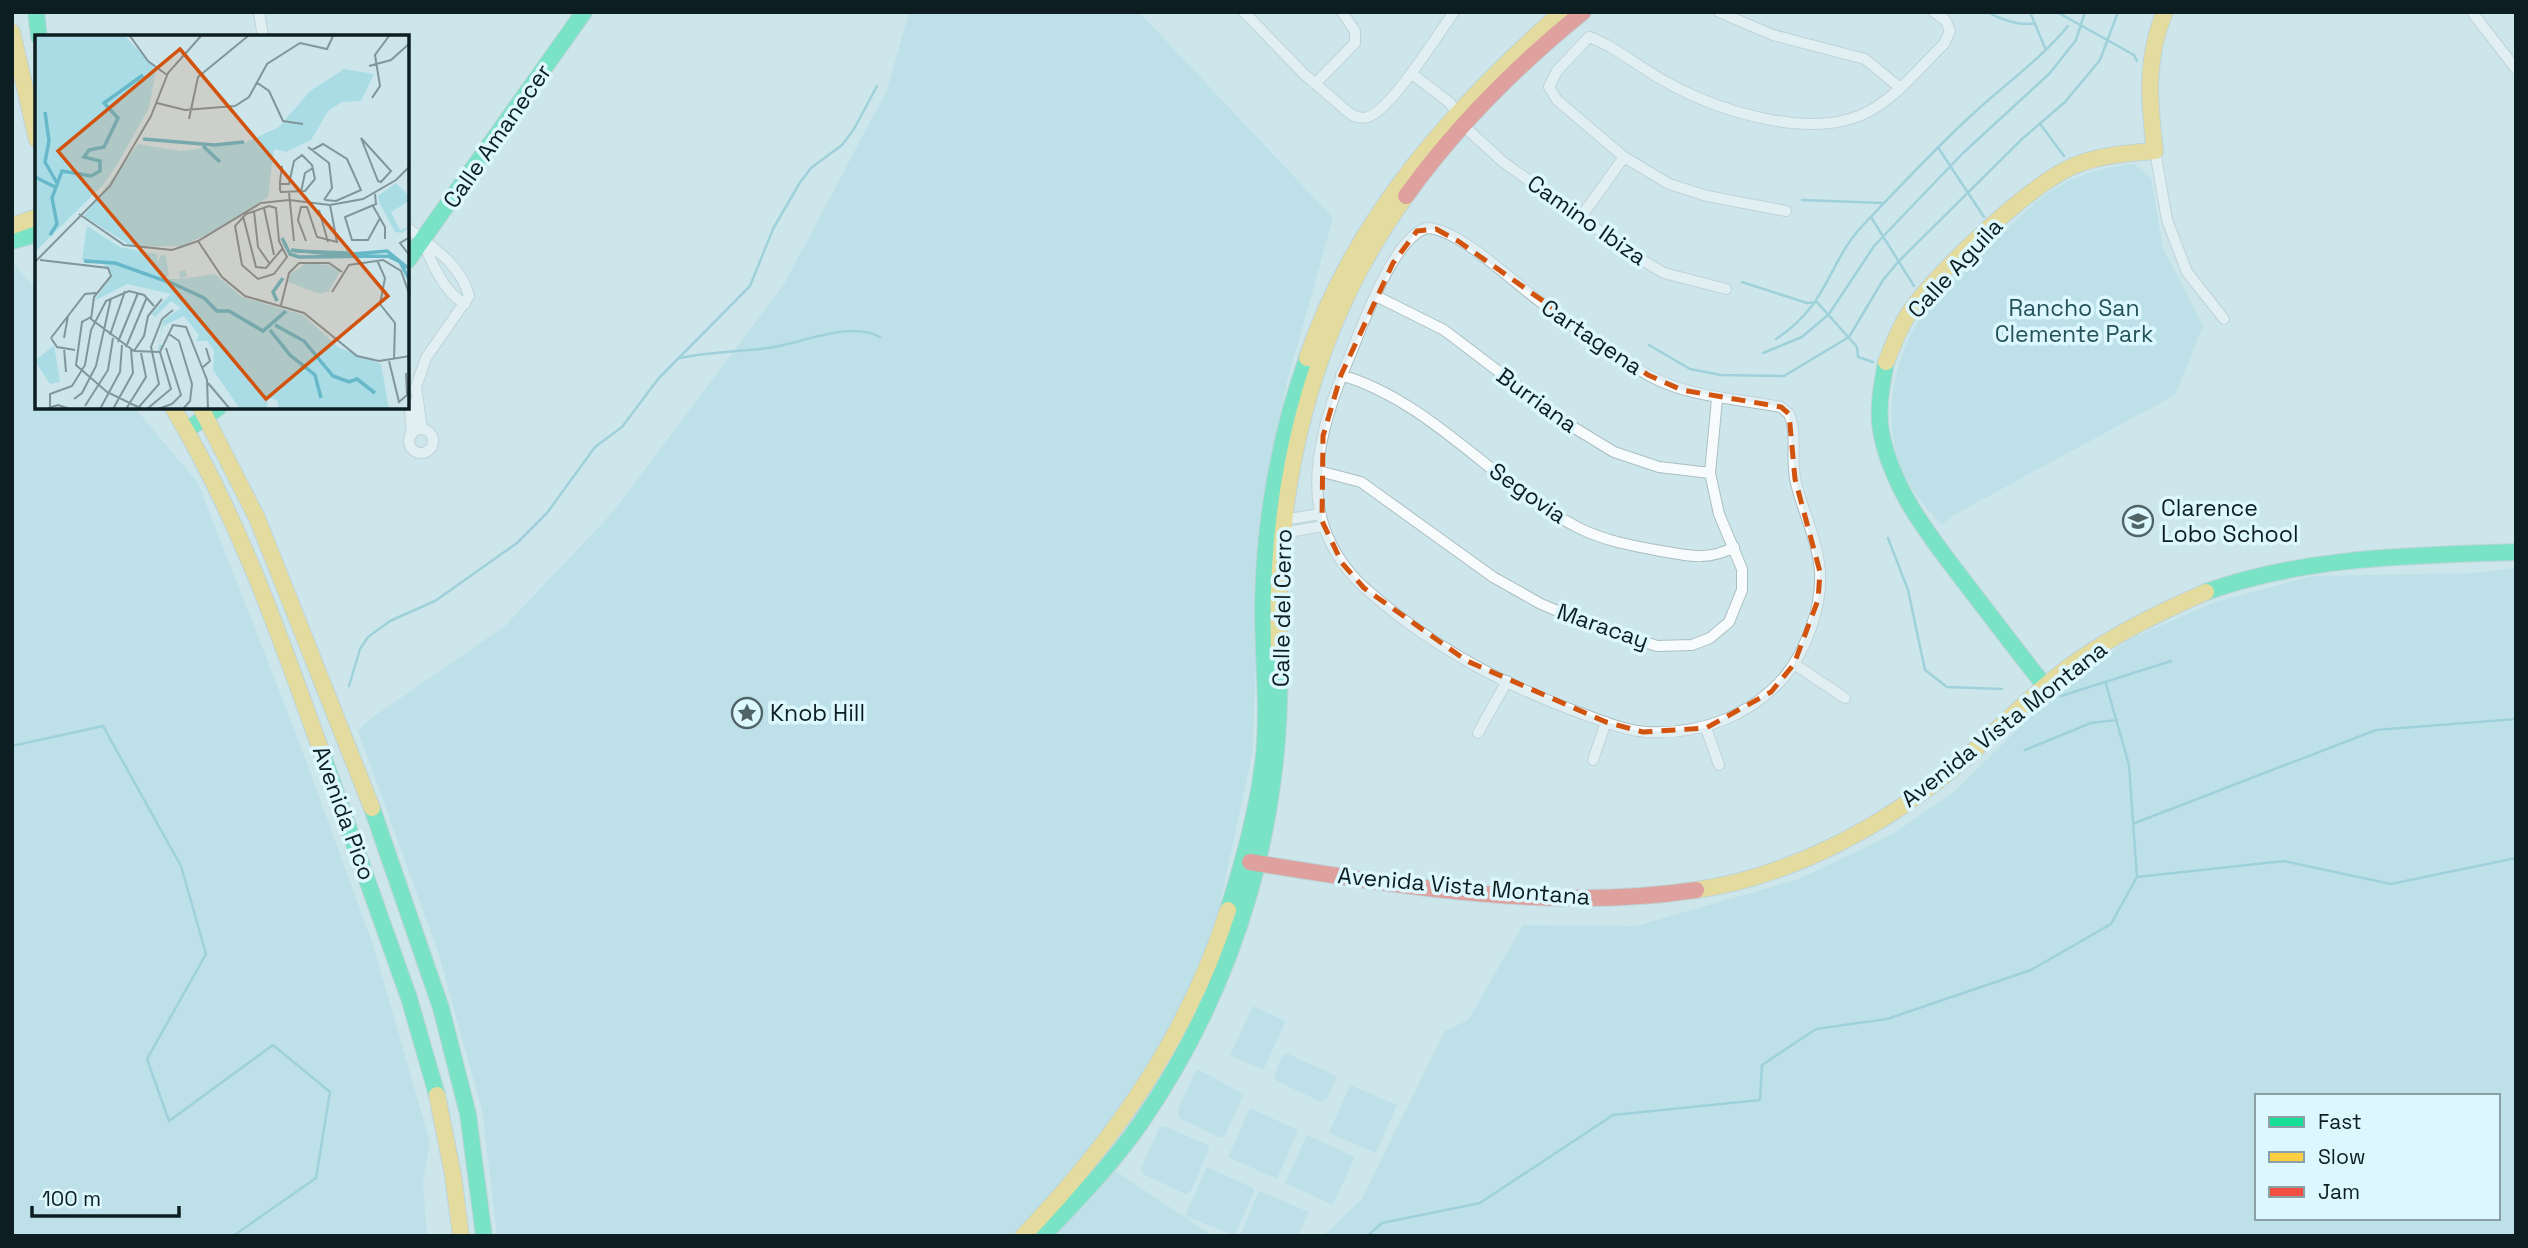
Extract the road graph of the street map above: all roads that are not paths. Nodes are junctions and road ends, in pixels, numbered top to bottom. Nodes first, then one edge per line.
1 (36, 12) edge
2 (259, 12) edge
3 (584, 12) edge
4 (1244, 12) edge
5 (1342, 12) edge
6 (1454, 12) edge
7 (1562, 12) edge
8 (1583, 12) edge
9 (1719, 12) edge
10 (1934, 12) edge
11 (2165, 12) edge
12 (2472, 12) edge
13 (12, 32) edge
14 (39, 35) edge
15 (263, 35) edge
16 (2516, 69) edge
17 (1411, 73) junction
18 (1315, 84) junction
19 (1899, 87) junction
20 (1459, 117) junction
21 (35, 132) edge
22 (2155, 151) junction
23 (1624, 157) junction
24 (1786, 211) dead end
25 (1581, 217) junction
26 (35, 218) edge
27 (12, 226) edge
28 (410, 230) edge
29 (35, 235) edge
30 (12, 241) edge
31 (424, 241) junction
32 (410, 258) edge
33 (1726, 289) dead end
34 (1376, 296) junction
35 (2224, 319) dead end
36 (1341, 375) junction
37 (1717, 399) junction
38 (174, 410) edge
39 (209, 411) edge
40 (187, 430) junction
41 (417, 431) dead end
42 (1319, 471) junction
43 (1710, 473) junction
44 (1322, 520) junction
45 (1276, 526) junction
46 (1734, 547) junction
47 (2516, 552) edge
48 (1794, 664) junction
49 (1507, 681) junction
50 (2045, 686) junction
51 (1845, 698) dead end
52 (1606, 722) junction
53 (1706, 727) junction
54 (1478, 733) dead end
55 (1593, 760) dead end
56 (1719, 765) dead end
57 (1252, 862) junction
58 (461, 1236) edge
59 (484, 1236) edge
60 (1023, 1236) edge
61 (1043, 1236) edge

1 - 14 main road
2 - 15 street
3 - 31 main road, Calle Amanecer
4 - 18 street
5 - 18 street
6 - 17 street
7 - 20 main road, Calle del Cerro
8 - 20 main road, Calle del Cerro
9 - 19 street
10 - 19 street
11 - 22 main road
12 - 16 street
13 - 21 main road
17 - 18 street
17 - 20 street, Camino Ibiza
19 - 23 street
20 - 25 street, Camino Ibiza
20 - 45 main road, Calle del Cerro
22 - 35 street
22 - 50 main road, Calle Aguila
23 - 24 street
23 - 25 street
25 - 33 street, Camino Ibiza
26 - 27 main road
28 - 31 street
29 - 30 main road
31 - 32 main road, Calle Amanecer
31 - 41 street
34 - 36 street
34 - 37 street, Cartagena
34 - 43 street, Burriana
36 - 42 street
36 - 46 street, Segovia
37 - 43 street, Maracay
37 - 48 street, Cartagena
38 - 40 main road, Avenida Pico
39 - 40 main road
39 - 59 main road, Avenida Pico
40 - 58 main road, Avenida Pico
42 - 44 street
42 - 46 street, Maracay
43 - 46 street, Maracay
44 - 45 street
44 - 49 street
45 - 57 main road, Calle del Cerro
47 - 50 main road, Avenida Vista Montana
48 - 51 street
48 - 53 street
49 - 52 street
49 - 54 street
50 - 57 main road, Avenida Vista Montana
52 - 53 street
52 - 55 street
53 - 56 street
57 - 60 main road, Calle del Cerro
57 - 61 main road, Calle del Cerro

